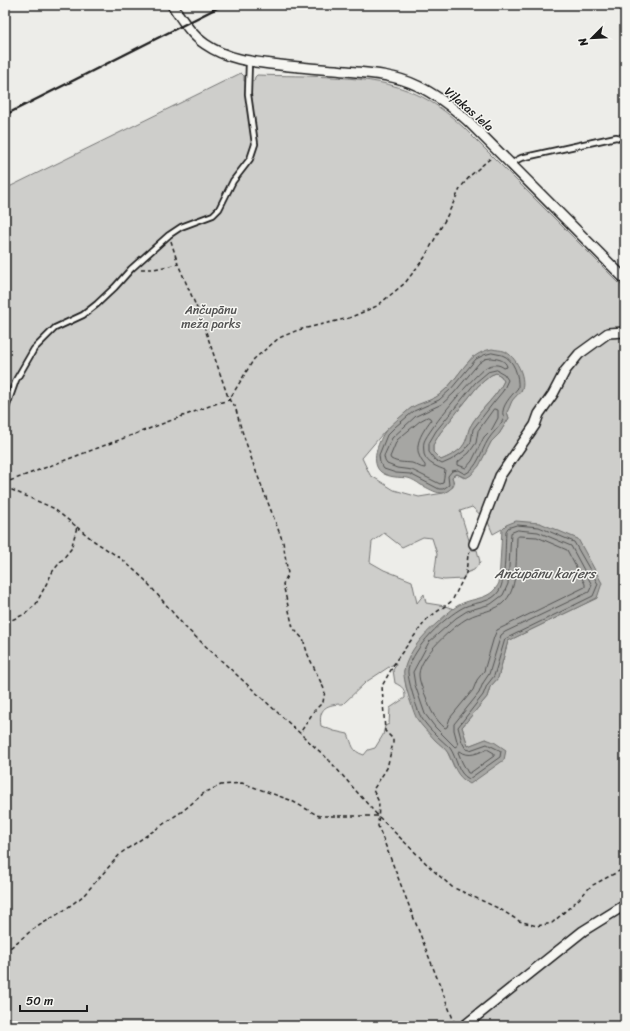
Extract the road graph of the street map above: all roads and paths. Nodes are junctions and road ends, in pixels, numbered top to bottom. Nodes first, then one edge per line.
1 (172, 5) edge
2 (250, 62) junction
3 (625, 138) edge
4 (498, 152) junction
5 (512, 164) junction
6 (169, 235) junction
7 (178, 264) junction
8 (131, 269) junction
9 (625, 280) edge
10 (625, 332) edge
11 (230, 400) junction
12 (5, 411) edge
13 (5, 486) edge
14 (77, 527) junction
15 (474, 544) joint
16 (5, 623) edge
17 (300, 733) junction
18 (378, 816) junction
19 (625, 868) edge
20 (625, 905) edge
21 (5, 952) edge
22 (456, 1026) edge
23 (464, 1026) edge

1 - 2 street, Viļakas iela
2 - 4 street, Viļakas iela
2 - 6 lane
3 - 5 lane
4 - 5 street, Viļakas iela
4 - 11 path
5 - 9 street, Viļakas iela
6 - 7 path
6 - 8 lane
7 - 8 path
7 - 11 path
8 - 12 lane
10 - 15 street
11 - 13 path
11 - 17 path
13 - 14 path
14 - 16 path
14 - 17 path
15 - 18 path
17 - 18 path
18 - 19 path
18 - 21 path
18 - 22 path
20 - 23 street

